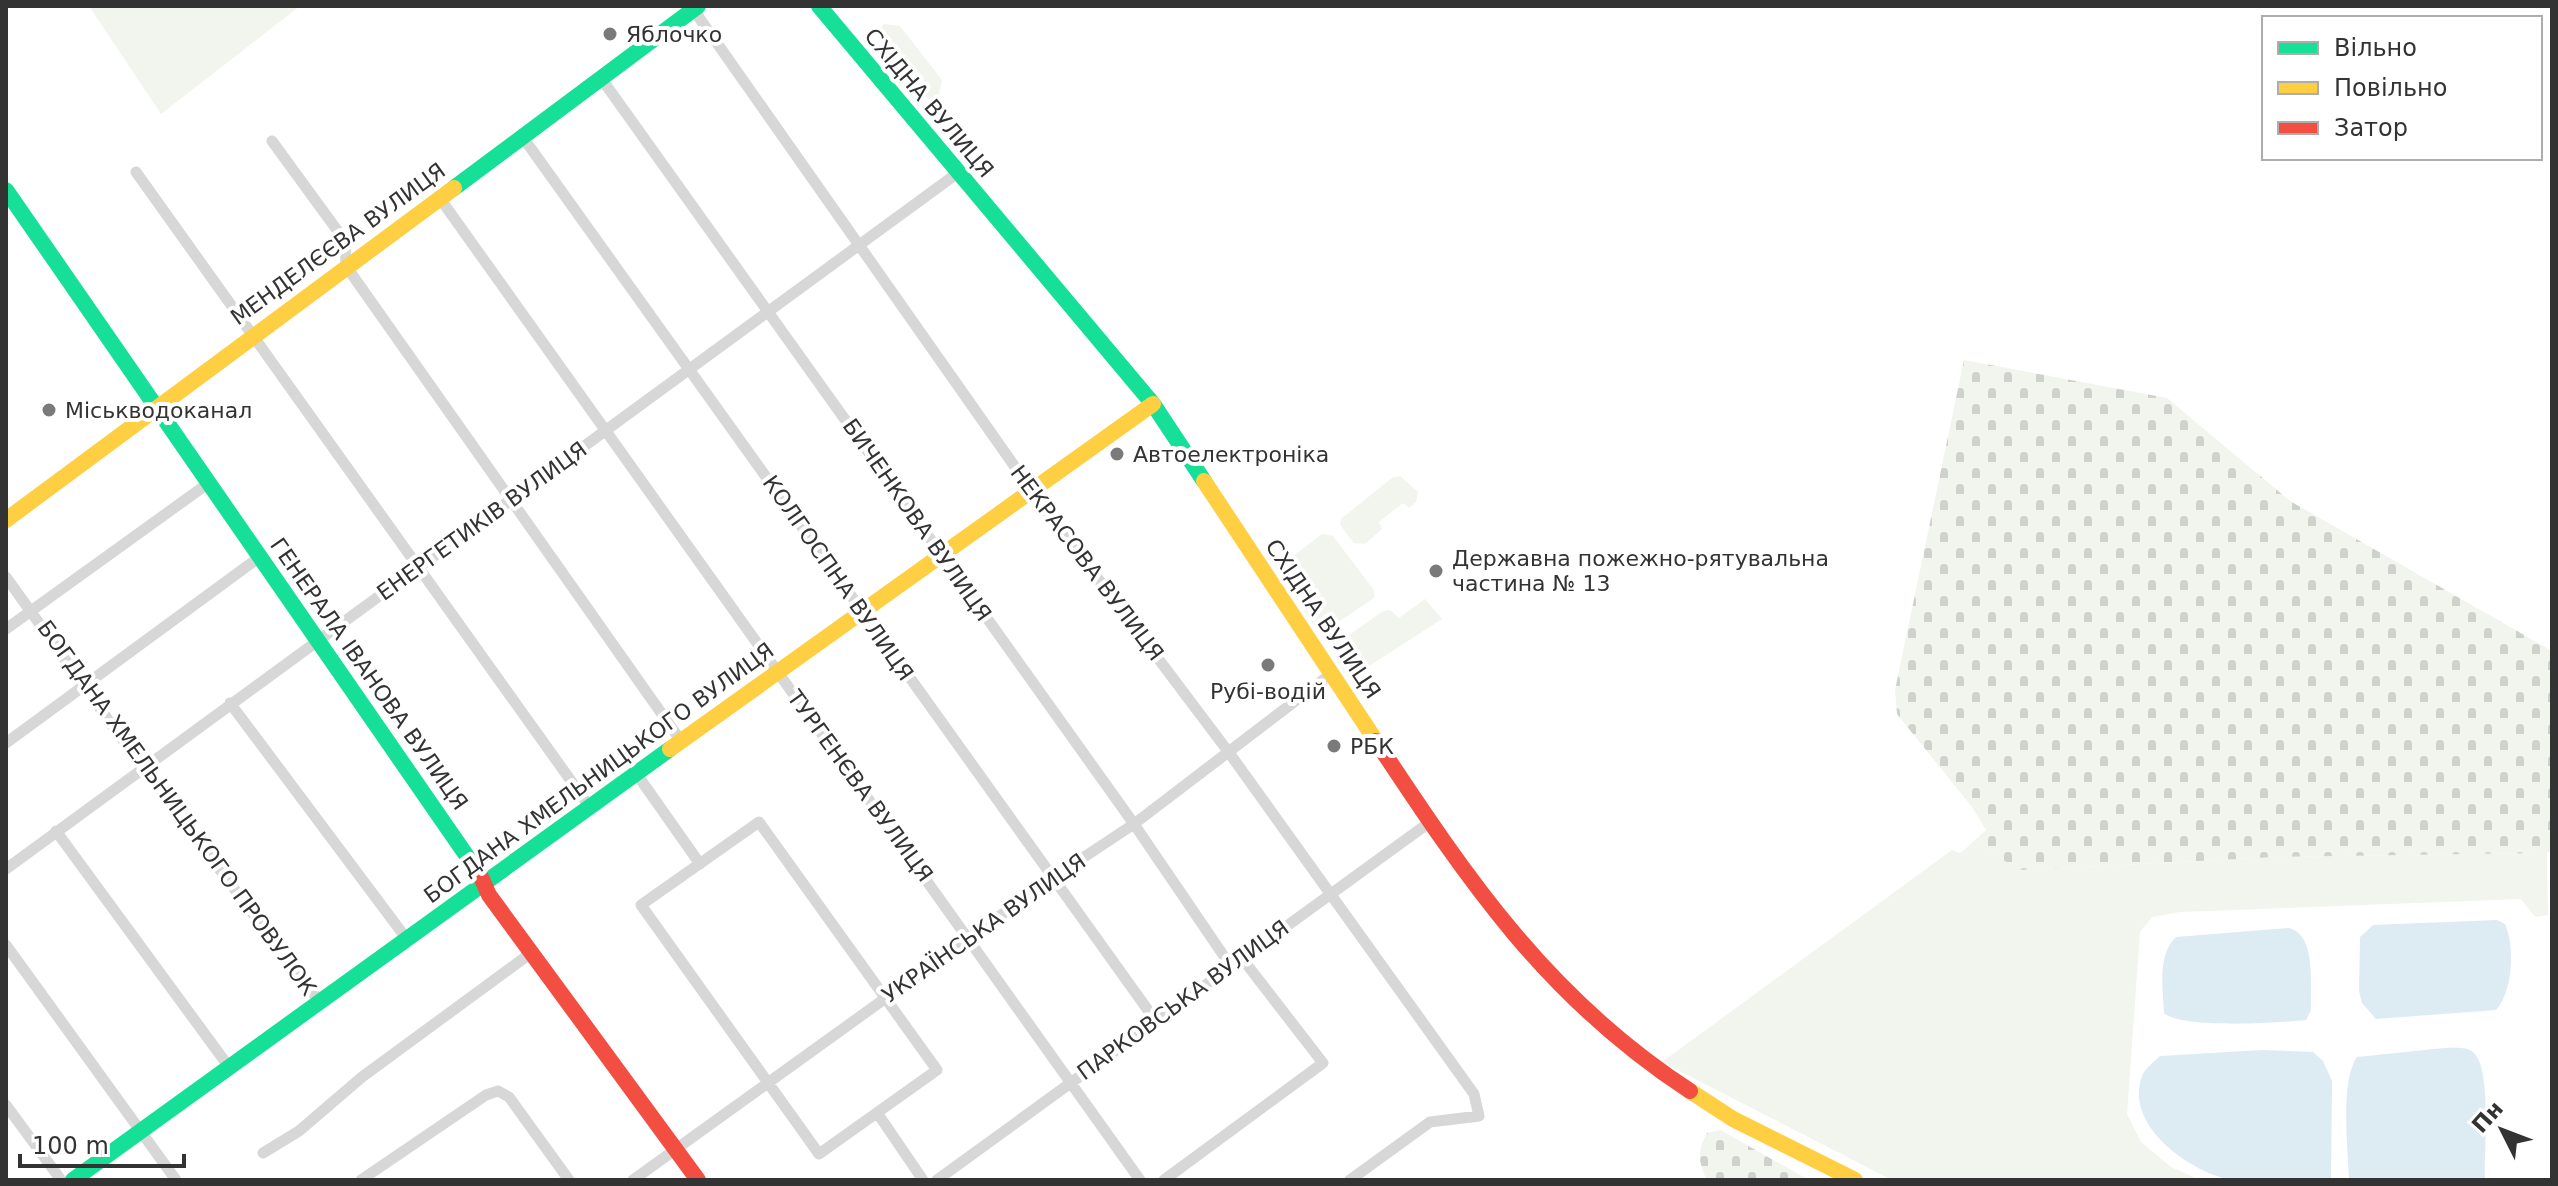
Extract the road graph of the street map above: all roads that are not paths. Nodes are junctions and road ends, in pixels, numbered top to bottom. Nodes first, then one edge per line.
1 (819, 6) edge
2 (695, 8) edge
3 (601, 78) junction
4 (522, 136) junction
5 (272, 141) dead end
6 (136, 172) dead end
7 (959, 172) junction
8 (6, 190) edge
9 (439, 197) junction
10 (860, 245) junction
11 (346, 266) junction
12 (768, 312) junction
13 (253, 334) junction
14 (690, 370) junction
15 (1153, 404) junction
16 (157, 405) junction
17 (607, 431) junction
18 (210, 482) junction
19 (1032, 491) junction
20 (510, 501) junction
21 (6, 520) edge
22 (941, 555) junction
23 (261, 556) junction
24 (419, 566) junction
25 (6, 577) edge
26 (31, 611) junction
27 (862, 612) junction
28 (6, 629) edge
29 (318, 639) junction
30 (778, 672) junction
31 (1332, 673) junction
32 (84, 685) junction
33 (230, 703) junction
34 (681, 741) junction
35 (6, 743) edge
36 (1230, 754) junction
37 (142, 767) junction
38 (636, 773) junction
39 (589, 806) junction
40 (1430, 822) junction
41 (1134, 824) junction
42 (56, 831) junction
43 (700, 864) junction
44 (6, 869) edge
45 (1051, 879) junction
46 (483, 882) junction
47 (1329, 896) junction
48 (406, 938) junction
49 (969, 939) junction
50 (6, 945) edge
51 (531, 953) junction
52 (1241, 957) junction
53 (1230, 965) junction
54 (883, 999) junction
55 (319, 1001) junction
56 (1155, 1020) junction
57 (229, 1067) junction
58 (1071, 1082) junction
59 (766, 1084) junction
60 (6, 1105) edge
61 (878, 1114) junction
62 (142, 1130) junction
63 (676, 1149) junction
64 (263, 1153) dead end
65 (61, 1180) edge
66 (73, 1180) edge
67 (176, 1180) edge
68 (361, 1180) edge
69 (569, 1180) edge
70 (633, 1180) edge
71 (698, 1180) edge
72 (923, 1180) edge
73 (937, 1180) edge
74 (1140, 1180) edge
75 (1164, 1180) edge
76 (1350, 1180) edge
77 (1855, 1180) edge

1 - 7 street, СХІДНА ВУЛИЦЯ
2 - 3 street, МЕНДЕЛЄЄВА ВУЛИЦЯ
2 - 10 street, НЕКРАСОВА ВУЛИЦЯ
3 - 4 street, МЕНДЕЛЄЄВА ВУЛИЦЯ
3 - 12 street, БИЧЕНКОВА ВУЛИЦЯ
4 - 9 street, МЕНДЕЛЄЄВА ВУЛИЦЯ
4 - 14 street, КОЛГОСПНА ВУЛИЦЯ
5 - 11 street
6 - 13 street
7 - 10 street, ЕНЕРГЕТИКІВ ВУЛИЦЯ
7 - 15 street, СХІДНА ВУЛИЦЯ
8 - 16 street, ГЕНЕРАЛА ІВАНОВА ВУЛИЦЯ
9 - 11 street, МЕНДЕЛЄЄВА ВУЛИЦЯ
9 - 17 street, ТУРГЕНЄВА ВУЛИЦЯ
10 - 12 street, ЕНЕРГЕТИКІВ ВУЛИЦЯ
10 - 19 street, НЕКРАСОВА ВУЛИЦЯ
11 - 13 street, МЕНДЕЛЄЄВА ВУЛИЦЯ
11 - 20 street
12 - 14 street, ЕНЕРГЕТИКІВ ВУЛИЦЯ
12 - 22 street, БИЧЕНКОВА ВУЛИЦЯ
13 - 16 street, МЕНДЕЛЄЄВА ВУЛИЦЯ
13 - 24 street
14 - 17 street, ЕНЕРГЕТИКІВ ВУЛИЦЯ
14 - 27 street, КОЛГОСПНА ВУЛИЦЯ
15 - 19 street, БОГДАНА ХМЕЛЬНИЦЬКОГО ВУЛИЦЯ
15 - 31 street, СХІДНА ВУЛИЦЯ
16 - 18 street, ГЕНЕРАЛА ІВАНОВА ВУЛИЦЯ
16 - 21 street, МЕНДЕЛЄЄВА ВУЛИЦЯ
17 - 20 street, ЕНЕРГЕТИКІВ ВУЛИЦЯ
17 - 30 street, ТУРГЕНЄВА ВУЛИЦЯ
18 - 23 street, ГЕНЕРАЛА ІВАНОВА ВУЛИЦЯ
18 - 26 street
19 - 22 street, БОГДАНА ХМЕЛЬНИЦЬКОГО ВУЛИЦЯ
19 - 36 street, НЕКРАСОВА ВУЛИЦЯ
20 - 24 street, ЕНЕРГЕТИКІВ ВУЛИЦЯ
20 - 34 street
22 - 27 street, БОГДАНА ХМЕЛЬНИЦЬКОГО ВУЛИЦЯ
22 - 41 street, БИЧЕНКОВА ВУЛИЦЯ
23 - 29 street, ГЕНЕРАЛА ІВАНОВА ВУЛИЦЯ
23 - 32 street
24 - 29 street, ЕНЕРГЕТИКІВ ВУЛИЦЯ
24 - 39 street
25 - 26 street, БОГДАНА ХМЕЛЬНИЦЬКОГО ПРОВУЛОК
26 - 28 street
26 - 32 street, БОГДАНА ХМЕЛЬНИЦЬКОГО ПРОВУЛОК
27 - 30 street, БОГДАНА ХМЕЛЬНИЦЬКОГО ВУЛИЦЯ
27 - 45 street, КОЛГОСПНА ВУЛИЦЯ
29 - 33 street, ЕНЕРГЕТИКІВ ВУЛИЦЯ
29 - 46 street, ГЕНЕРАЛА ІВАНОВА ВУЛИЦЯ
30 - 34 street, БОГДАНА ХМЕЛЬНИЦЬКОГО ВУЛИЦЯ
30 - 49 street, ТУРГЕНЄВА ВУЛИЦЯ
31 - 36 street, УКРАЇНСЬКА ВУЛИЦЯ
31 - 40 street, СХІДНА ВУЛИЦЯ
32 - 35 street
32 - 37 street, БОГДАНА ХМЕЛЬНИЦЬКОГО ПРОВУЛОК
33 - 37 street, ЕНЕРГЕТИКІВ ВУЛИЦЯ
33 - 48 street
34 - 38 street, БОГДАНА ХМЕЛЬНИЦЬКОГО ВУЛИЦЯ
36 - 41 street, УКРАЇНСЬКА ВУЛИЦЯ
36 - 47 street, НЕКРАСОВА ВУЛИЦЯ
37 - 42 street, ЕНЕРГЕТИКІВ ВУЛИЦЯ
37 - 55 street, БОГДАНА ХМЕЛЬНИЦЬКОГО ПРОВУЛОК
38 - 39 street, БОГДАНА ХМЕЛЬНИЦЬКОГО ВУЛИЦЯ
38 - 43 street
39 - 46 street, БОГДАНА ХМЕЛЬНИЦЬКОГО ВУЛИЦЯ
40 - 47 street, ПАРКОВСЬКА ВУЛИЦЯ
40 - 77 street, СХІДНА ВУЛИЦЯ
41 - 45 street, УКРАЇНСЬКА ВУЛИЦЯ
41 - 53 street, БИЧЕНКОВА ВУЛИЦЯ
42 - 44 street, ЕНЕРГЕТИКІВ ВУЛИЦЯ
42 - 57 street
43 - 54 street
43 - 59 street
45 - 49 street, УКРАЇНСЬКА ВУЛИЦЯ
45 - 56 street, КОЛГОСПНА ВУЛИЦЯ
46 - 48 street, БОГДАНА ХМЕЛЬНИЦЬКОГО ВУЛИЦЯ
46 - 51 street, ГЕНЕРАЛА ІВАНОВА ВУЛИЦЯ
47 - 52 street, ПАРКОВСЬКА ВУЛИЦЯ
47 - 76 street, НЕКРАСОВА ВУЛИЦЯ
48 - 55 street, БОГДАНА ХМЕЛЬНИЦЬКОГО ВУЛИЦЯ
49 - 54 street, УКРАЇНСЬКА ВУЛИЦЯ
49 - 58 street, ТУРГЕНЄВА ВУЛИЦЯ
50 - 62 street
51 - 63 street, ГЕНЕРАЛА ІВАНОВА ВУЛИЦЯ
51 - 64 street
52 - 53 street, ПАРКОВСЬКА ВУЛИЦЯ
52 - 75 street
53 - 56 street, ПАРКОВСЬКА ВУЛИЦЯ
54 - 59 street, УКРАЇНСЬКА ВУЛИЦЯ
54 - 61 street
55 - 57 street, БОГДАНА ХМЕЛЬНИЦЬКОГО ВУЛИЦЯ
56 - 58 street, ПАРКОВСЬКА ВУЛИЦЯ
57 - 62 street, БОГДАНА ХМЕЛЬНИЦЬКОГО ВУЛИЦЯ
58 - 73 street, ПАРКОВСЬКА ВУЛИЦЯ
58 - 74 street, ТУРГЕНЄВА ВУЛИЦЯ
59 - 61 street
59 - 63 street, УКРАЇНСЬКА ВУЛИЦЯ
60 - 65 street
61 - 72 street
62 - 66 street, БОГДАНА ХМЕЛЬНИЦЬКОГО ВУЛИЦЯ
62 - 67 street
63 - 70 street, УКРАЇНСЬКА ВУЛИЦЯ
63 - 71 street, ГЕНЕРАЛА ІВАНОВА ВУЛИЦЯ
68 - 69 street

